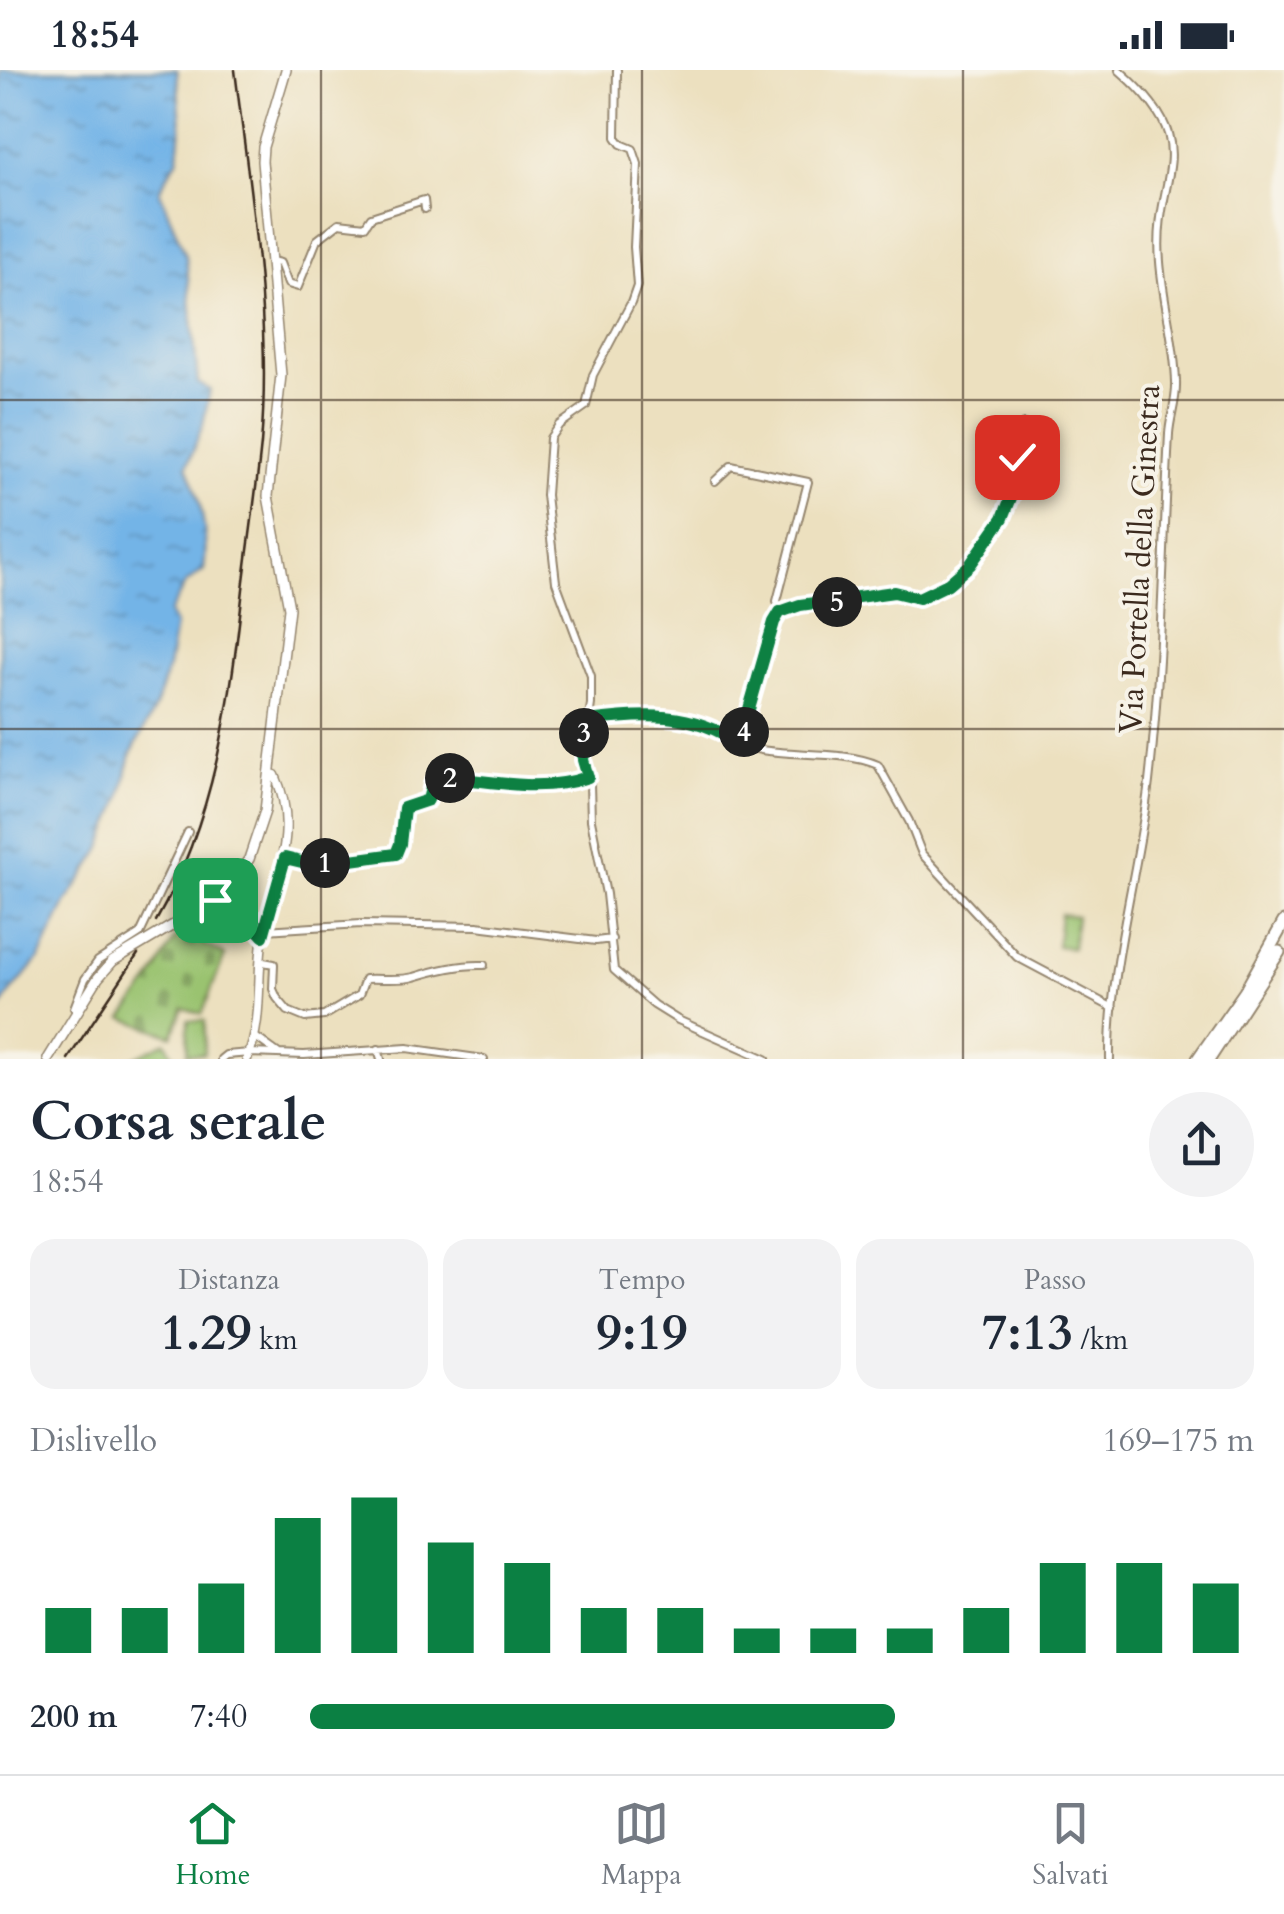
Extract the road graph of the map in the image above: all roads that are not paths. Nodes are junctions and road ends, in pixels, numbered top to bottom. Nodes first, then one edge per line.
1 (286, 70) edge
2 (616, 70) edge
3 (1119, 70) edge
4 (426, 209) dead end
5 (271, 261) junction
6 (1024, 424) dead end
7 (714, 482) dead end
8 (780, 612) junction
9 (588, 721) junction
10 (739, 744) junction
11 (271, 774) junction
12 (588, 777) junction
13 (188, 832) dead end
14 (285, 858) junction
15 (215, 900) junction
16 (1284, 922) edge
17 (264, 933) junction
18 (612, 939) junction
19 (1279, 952) dead end
20 (262, 962) junction
21 (484, 965) dead end
22 (1113, 1008) junction
23 (78, 1010) junction
24 (254, 1036) junction
25 (378, 1049) junction
26 (280, 1054) junction
27 (249, 1056) edge
28 (330, 1056) edge
29 (48, 1059) edge
30 (221, 1059) edge
31 (380, 1059) edge
32 (484, 1059) edge
33 (766, 1059) edge
34 (1110, 1059) edge
35 (1198, 1059) edge
36 (1209, 1059) edge

1 - 5 main road
2 - 9 street
3 - 22 street, Via Portella della Ginestra
4 - 5 street
5 - 11 main road
6 - 8 street
7 - 8 street
8 - 10 street
9 - 10 street
9 - 12 street
10 - 22 street
11 - 14 street
11 - 15 main road
12 - 14 street
12 - 18 street
13 - 23 street
14 - 17 street
15 - 17 street
15 - 23 main road
16 - 35 highway
17 - 18 street
17 - 20 street
18 - 33 street
19 - 36 highway
20 - 21 street
20 - 24 street
22 - 34 street, Via Portella della Ginestra
23 - 29 main road
24 - 26 street
24 - 27 street
25 - 28 street
25 - 31 street
25 - 32 street
26 - 27 street
26 - 28 street
27 - 30 street

